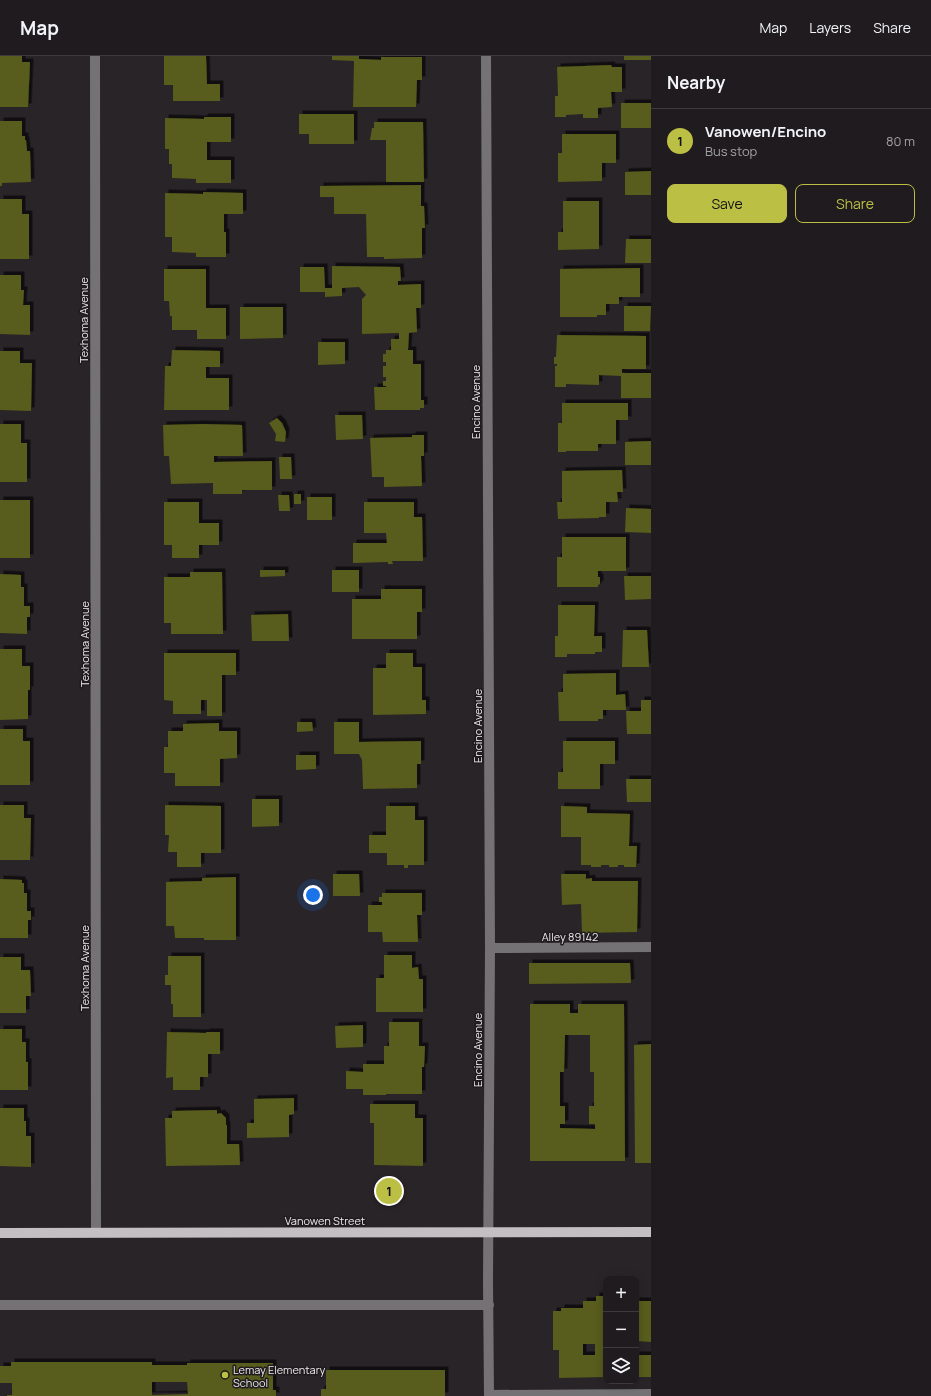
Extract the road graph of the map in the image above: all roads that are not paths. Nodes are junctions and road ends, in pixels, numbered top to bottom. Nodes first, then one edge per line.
1 (95, 56) edge
2 (486, 56) edge
3 (490, 948) junction
4 (651, 948) edge
5 (489, 1231) junction
6 (96, 1232) junction
7 (651, 1232) edge
8 (0, 1233) edge
9 (0, 1305) edge
10 (489, 1305) junction
11 (651, 1394) edge
12 (489, 1396) edge

1 - 6 street, Texhoma Avenue
2 - 3 street, Encino Avenue
3 - 4 street, Alley 89142
3 - 5 street, Encino Avenue
5 - 6 main road, Vanowen Street
5 - 7 main road, Vanowen Street
5 - 10 street, Encino Avenue
6 - 8 main road, Vanowen Street
9 - 10 street
10 - 12 street, Encino Avenue
11 - 12 street

